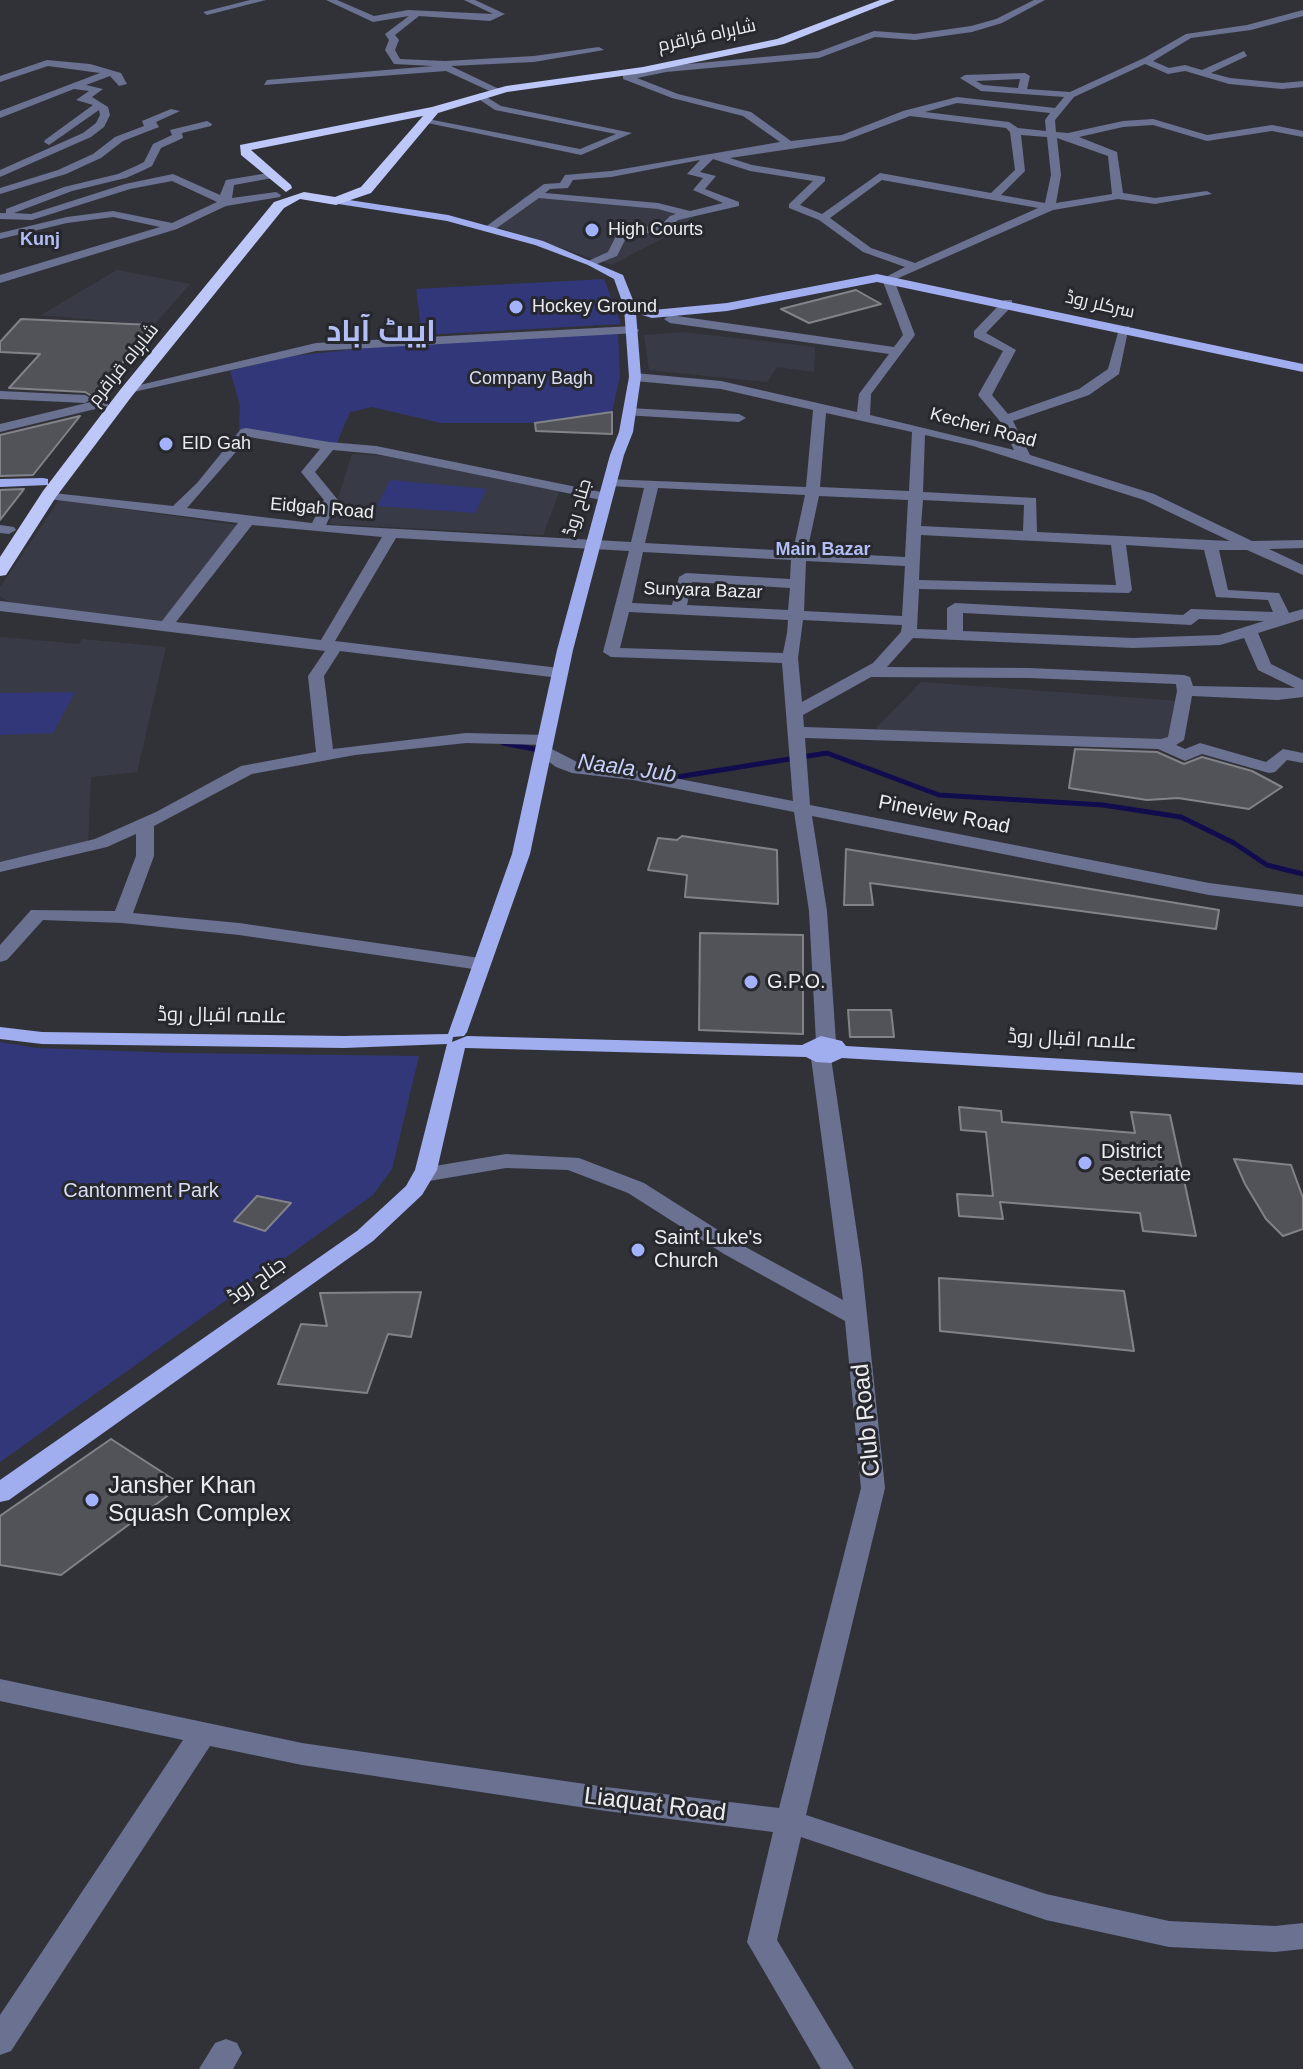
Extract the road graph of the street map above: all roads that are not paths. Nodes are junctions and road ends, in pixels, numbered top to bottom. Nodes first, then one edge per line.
1 (262, 0) edge
2 (330, 0) edge
3 (442, 0) edge
4 (468, 0) edge
5 (890, 0) edge
6 (1041, 0) edge
7 (207, 12) dead end
8 (417, 14) junction
9 (429, 15) junction
10 (1301, 16) edge
11 (599, 50) dead end
12 (1244, 54) dead end
13 (1146, 61) junction
14 (109, 73) junction
15 (1203, 73) junction
16 (0, 79) edge
17 (267, 83) dead end
18 (122, 84) dead end
19 (1303, 84) edge
20 (73, 86) junction
21 (496, 91) junction
22 (1022, 91) junction
23 (1071, 95) junction
24 (480, 96) junction
25 (99, 105) junction
26 (434, 110) junction
27 (175, 111) dead end
28 (1058, 111) junction
29 (907, 113) junction
30 (0, 115) edge
31 (536, 116) junction
32 (389, 120) junction
33 (207, 124) dead end
34 (421, 124) junction
35 (1015, 131) junction
36 (1303, 134) edge
37 (484, 135) junction
38 (1053, 135) junction
39 (1068, 136) junction
40 (789, 144) junction
41 (715, 156) junction
42 (0, 160) edge
43 (0, 174) edge
44 (274, 175) junction
45 (0, 191) edge
46 (290, 194) junction
47 (1207, 194) dead end
48 (533, 196) junction
49 (1118, 196) junction
50 (993, 197) junction
51 (336, 201) junction
52 (227, 202) junction
53 (1050, 207) junction
54 (689, 214) junction
55 (0, 215) edge
56 (823, 218) junction
57 (173, 227) junction
58 (490, 228) junction
59 (0, 236) edge
60 (592, 263) junction
61 (916, 267) junction
62 (0, 279) edge
63 (888, 279) junction
64 (1008, 303) junction
65 (668, 316) junction
66 (632, 317) junction
67 (1125, 329) junction
68 (895, 351) junction
69 (1303, 368) edge
70 (635, 377) junction
71 (129, 389) junction
72 (0, 395) edge
73 (104, 401) junction
74 (820, 407) junction
75 (629, 412) junction
76 (863, 416) junction
77 (739, 418) dead end
78 (1005, 419) junction
79 (0, 428) edge
80 (919, 429) junction
81 (329, 446) junction
82 (1025, 458) junction
83 (0, 483) edge
84 (652, 484) junction
85 (46, 488) junction
86 (609, 490) junction
87 (813, 492) junction
88 (916, 496) junction
89 (175, 512) junction
90 (247, 521) junction
91 (317, 528) junction
92 (5, 530) edge
93 (914, 530) junction
94 (391, 533) junction
95 (1030, 537) junction
96 (1118, 541) junction
97 (0, 544) edge
98 (593, 544) junction
99 (1248, 544) junction
100 (1303, 544) edge
101 (637, 546) junction
102 (1211, 546) junction
103 (799, 556) junction
104 (911, 562) junction
105 (0, 571) edge
106 (1303, 571) edge
107 (798, 584) junction
108 (911, 584) junction
109 (0, 606) edge
110 (623, 607) junction
111 (678, 610) junction
112 (796, 614) junction
113 (1302, 614) edge
114 (1282, 616) junction
115 (165, 627) junction
116 (910, 627) junction
117 (1249, 631) junction
118 (955, 635) junction
119 (330, 647) junction
120 (790, 658) junction
121 (870, 672) junction
122 (559, 673) junction
123 (1303, 686) edge
124 (1185, 691) junction
125 (1303, 692) edge
126 (794, 713) junction
127 (795, 732) junction
128 (1161, 744) junction
129 (545, 745) junction
130 (325, 755) junction
131 (1303, 758) edge
132 (578, 769) junction
133 (539, 779) junction
134 (802, 810) junction
135 (145, 824) junction
136 (0, 867) edge
137 (1303, 901) edge
138 (122, 917) junction
139 (0, 956) edge
140 (480, 964) junction
141 (0, 1033) edge
142 (456, 1040) junction
143 (824, 1050) junction
144 (1303, 1079) edge
145 (423, 1175) junction
146 (856, 1317) junction
147 (0, 1493) edge
148 (0, 1690) edge
149 (203, 1733) junction
150 (792, 1822) junction
151 (1303, 1936) edge
152 (0, 2041) edge
153 (838, 2069) edge

1 - 7 street
2 - 8 street
3 - 9 street
4 - 9 street
5 - 21 highway, شاہراہ قراقرم
6 - 40 street
8 - 9 street
8 - 11 street
10 - 13 street
12 - 15 street
13 - 15 street
13 - 23 street
14 - 16 street
14 - 18 street
14 - 20 street
15 - 19 street
17 - 21 street
20 - 25 street
20 - 30 street
21 - 24 highway, شاہراہ قراقرم
22 - 22 street
22 - 23 street
23 - 28 street
24 - 26 highway, شاہراہ قراقرم
24 - 31 street
25 - 42 street
25 - 43 street
26 - 32 highway, شاہراہ قراقرم
26 - 34 highway, شاہراہ قراقرم
27 - 45 street
28 - 29 street
28 - 38 street
29 - 35 street
29 - 40 street
31 - 37 street
31 - 37 street
32 - 34 highway
32 - 44 highway, شاہراہ قراقرم
33 - 55 street
34 - 37 street
34 - 51 highway, شاہراہ قراقرم
35 - 38 street
35 - 50 street
36 - 39 street
38 - 39 street
38 - 53 street
39 - 49 street
40 - 41 street
41 - 48 street
41 - 54 street
41 - 56 street
44 - 46 highway, شاہراہ قراقرم
44 - 52 street
46 - 51 highway
46 - 52 street
46 - 71 highway, شاہراہ قراقرم
46 - 73 highway, شاہراہ قراقرم
47 - 49 street
48 - 54 street
48 - 58 street
49 - 53 street
50 - 53 street
50 - 56 street
51 - 58 main road, جناح روڈ
52 - 55 street
52 - 57 street
53 - 61 street
54 - 60 street
56 - 61 street
57 - 59 street
57 - 62 street
58 - 60 main road, جناح روڈ
60 - 66 main road, جناح روڈ
61 - 63 street
63 - 64 main road, سرکلر روڈ
63 - 65 main road, سرکلر روڈ
63 - 68 street
64 - 67 main road, سرکلر روڈ
64 - 78 street
65 - 66 main road, سرکلر روڈ
65 - 66 main road
65 - 68 street
66 - 70 main road, جناح روڈ
66 - 71 street
67 - 69 main road, سرکلر روڈ
67 - 78 street
68 - 76 street
70 - 74 street, Kecheri Road
70 - 75 main road, جناح روڈ
71 - 85 highway, شاہراہ قراقرم
72 - 73 street
73 - 79 street
73 - 85 highway, شاہراہ قراقرم
74 - 76 street, Kecheri Road
74 - 87 street, Club Road
75 - 77 street
75 - 86 main road, جناح روڈ
76 - 80 street, Kecheri Road
78 - 82 street
80 - 82 street, Kecheri Road
80 - 88 street
81 - 86 street
81 - 89 street
81 - 91 street
82 - 99 street, Kecheri Road
83 - 85 main road
84 - 86 street
84 - 87 street
84 - 101 street
85 - 89 street, Eidgah Road
85 - 92 highway, شاہراہ قراقرم
85 - 105 highway, شاہراہ قراقرم
86 - 98 main road, جناح روڈ
87 - 88 street
87 - 103 street, Club Road
88 - 93 street
88 - 95 street
89 - 90 street, Eidgah Road
90 - 91 street, Eidgah Road
90 - 115 street
91 - 94 street, Eidgah Road
92 - 97 highway, شاہراہ قراقرم
93 - 95 street
93 - 104 street
94 - 98 street, Eidgah Road
94 - 119 street
95 - 96 street
96 - 102 street
96 - 108 street
98 - 101 street, Eidgah Road
98 - 122 main road, جناح روڈ
99 - 100 street
99 - 102 street
99 - 106 street, Kecheri Road
101 - 103 street, Eidgah Road
101 - 110 street
102 - 114 street
103 - 104 street, Eidgah Road
103 - 107 street, Club Road
104 - 108 street
107 - 111 street
107 - 112 street, Club Road
108 - 116 street
109 - 115 street
110 - 111 street, Sunyara Bazar
110 - 120 street, Sunyara Bazar
111 - 112 street, Sunyara Bazar
112 - 116 street, Sunyara Bazar
112 - 120 street, Club Road
113 - 114 street
113 - 117 street, Sunyara Bazar
114 - 118 street
115 - 119 street
116 - 118 street, Sunyara Bazar
116 - 121 street
117 - 118 street, Sunyara Bazar
117 - 123 street
119 - 122 street
119 - 130 street
120 - 126 street, Club Road
121 - 124 street
121 - 126 street
122 - 129 main road, جناح روڈ
124 - 125 street
124 - 128 street
126 - 127 street, Club Road
127 - 128 street
127 - 134 street, Club Road
128 - 131 street
129 - 130 street
129 - 132 street
129 - 133 main road, جناح روڈ
130 - 135 street
132 - 133 street
132 - 134 street, Pineview Road
133 - 140 main road, جناح روڈ
134 - 137 street, Pineview Road
134 - 143 street, Club Road
135 - 136 street
135 - 138 street
138 - 139 street
138 - 140 street
140 - 142 main road, جناح روڈ
141 - 142 main road, علامہ اقبال روڈ
142 - 143 main road, علامہ اقبال روڈ
142 - 145 main road, جناح روڈ
143 - 144 main road, علامہ اقبال روڈ
143 - 146 street, Club Road
145 - 146 street
145 - 147 main road, جناح روڈ
146 - 150 street, Club Road
148 - 149 street, Liaquat Road
149 - 150 street, Liaquat Road
149 - 152 street
150 - 151 street, Liaquat Road
150 - 153 street, Club Road

